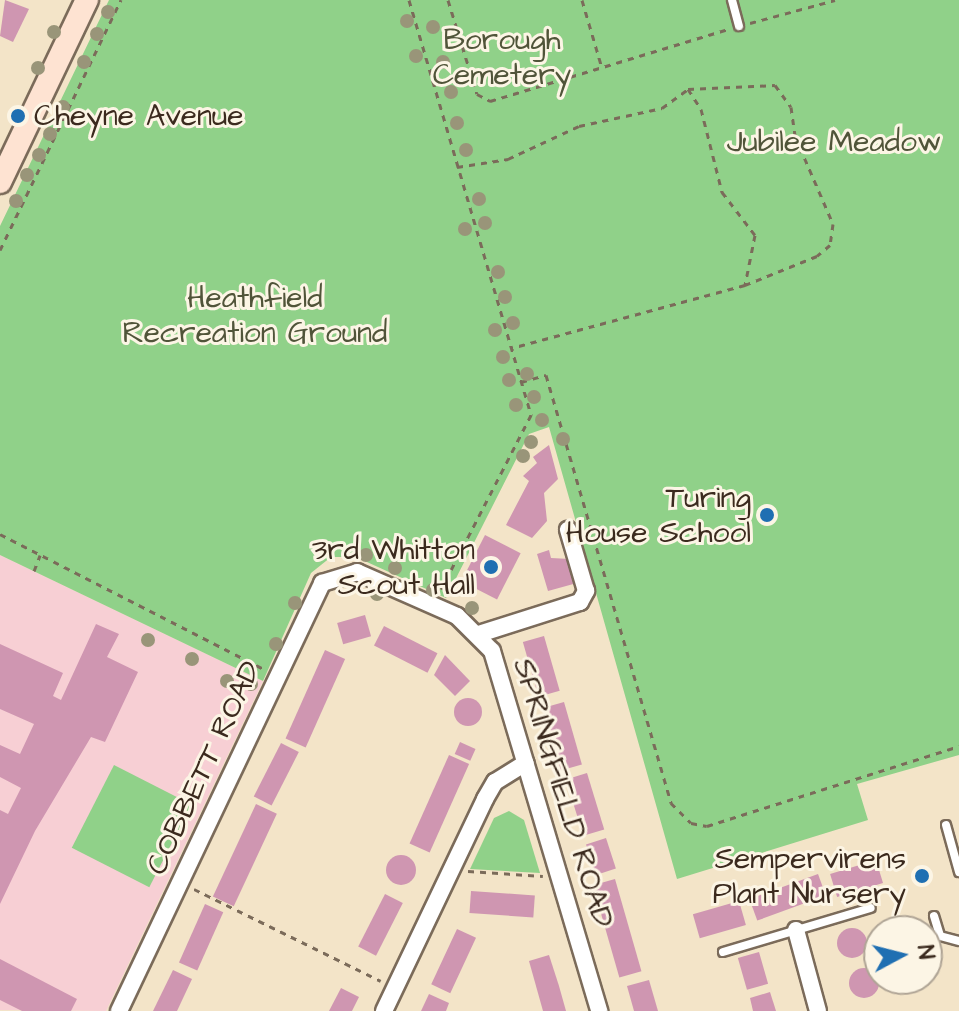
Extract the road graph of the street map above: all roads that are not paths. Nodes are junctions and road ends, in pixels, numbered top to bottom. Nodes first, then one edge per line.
1 (87, 0) edge
2 (732, 0) edge
3 (739, 26) road end
4 (0, 182) edge
5 (568, 530) dead end
6 (357, 572) joint
7 (479, 634) junction
8 (526, 763) junction
9 (946, 825) dead end
10 (959, 872) edge
11 (871, 908) dead end
12 (796, 930) junction
13 (723, 952) dead end
14 (119, 1011) edge
15 (384, 1011) edge
16 (599, 1011) edge
17 (818, 1011) edge

1 - 4 street
2 - 3 lane
5 - 7 street
6 - 7 street, SPRINGFIELD ROAD
6 - 14 street, COBBETT ROAD
7 - 8 street, SPRINGFIELD ROAD
8 - 15 street
8 - 16 street, SPRINGFIELD ROAD
9 - 10 lane
11 - 12 lane
12 - 13 lane
12 - 17 street

